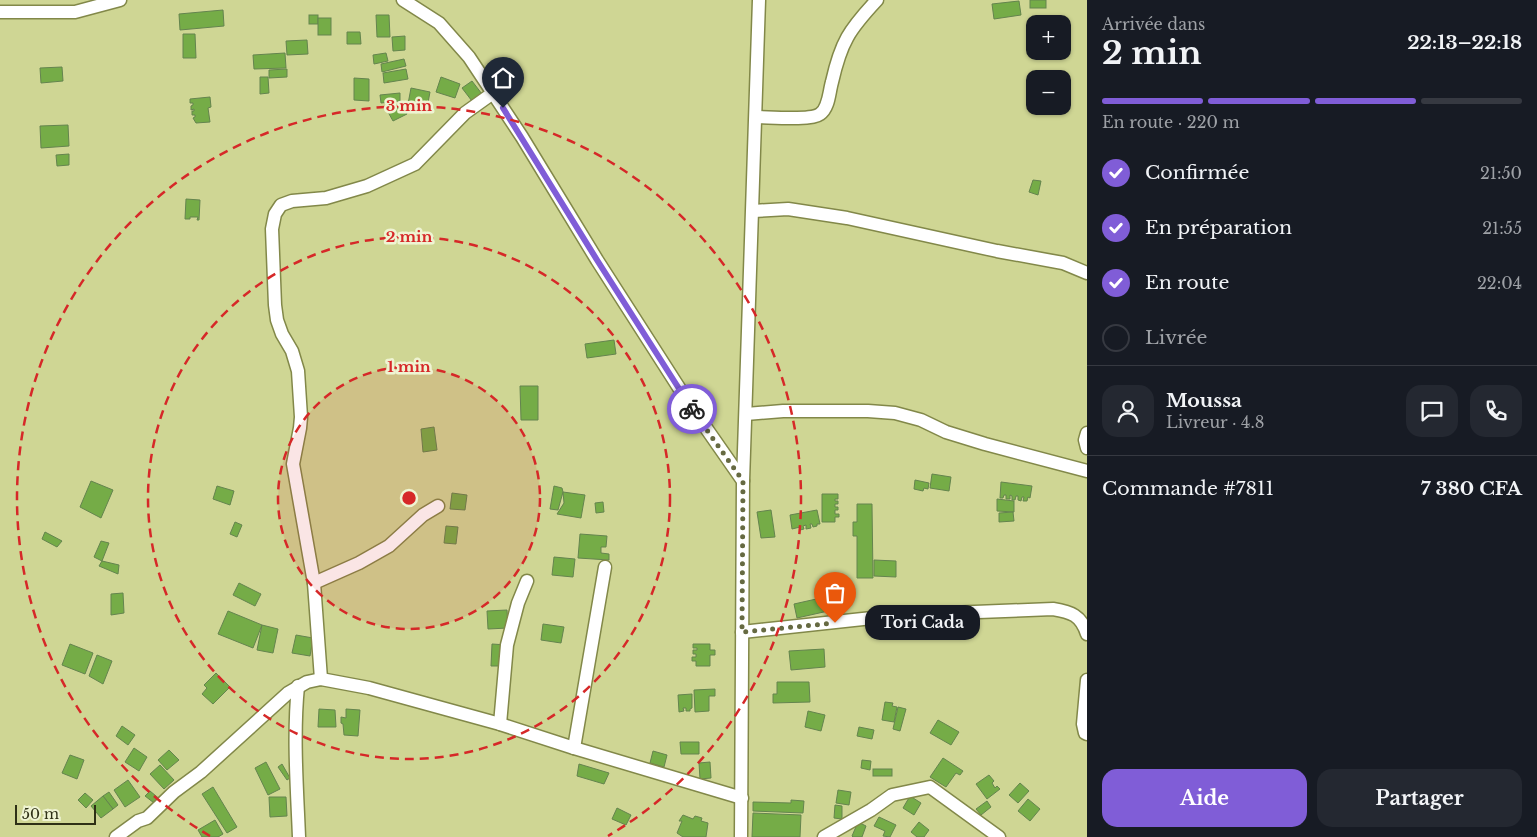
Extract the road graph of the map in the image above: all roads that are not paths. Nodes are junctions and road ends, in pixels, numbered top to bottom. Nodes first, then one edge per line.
1 (120, 0) edge
2 (403, 0) edge
3 (759, 0) edge
4 (877, 0) edge
5 (0, 12) edge
6 (493, 93) junction
7 (756, 117) junction
8 (753, 211) junction
9 (1087, 273) edge
10 (746, 414) junction
11 (1087, 433) edge
12 (1087, 448) edge
13 (1087, 471) edge
14 (743, 481) junction
15 (438, 506) dead end
16 (605, 567) dead end
17 (314, 582) junction
18 (527, 582) dead end
19 (742, 632) junction
20 (1087, 634) edge
21 (321, 679) junction
22 (1087, 680) edge
23 (298, 686) junction
24 (500, 724) junction
25 (1087, 734) edge
26 (574, 748) junction
27 (742, 798) junction
28 (116, 837) edge
29 (298, 837) edge
30 (741, 837) edge
31 (824, 837) edge
32 (999, 837) edge

1 - 5 street
2 - 6 street
3 - 7 street
4 - 7 street
6 - 14 street
6 - 17 street
7 - 8 street
8 - 9 street
8 - 10 street
10 - 13 street
10 - 14 street
11 - 12 street
14 - 19 street
15 - 17 street
16 - 26 street
17 - 21 street
18 - 24 street
19 - 20 street
19 - 27 street
21 - 23 street
21 - 24 street
22 - 25 street
23 - 28 street
23 - 29 street
24 - 26 street
26 - 27 street
27 - 30 street
31 - 32 street

